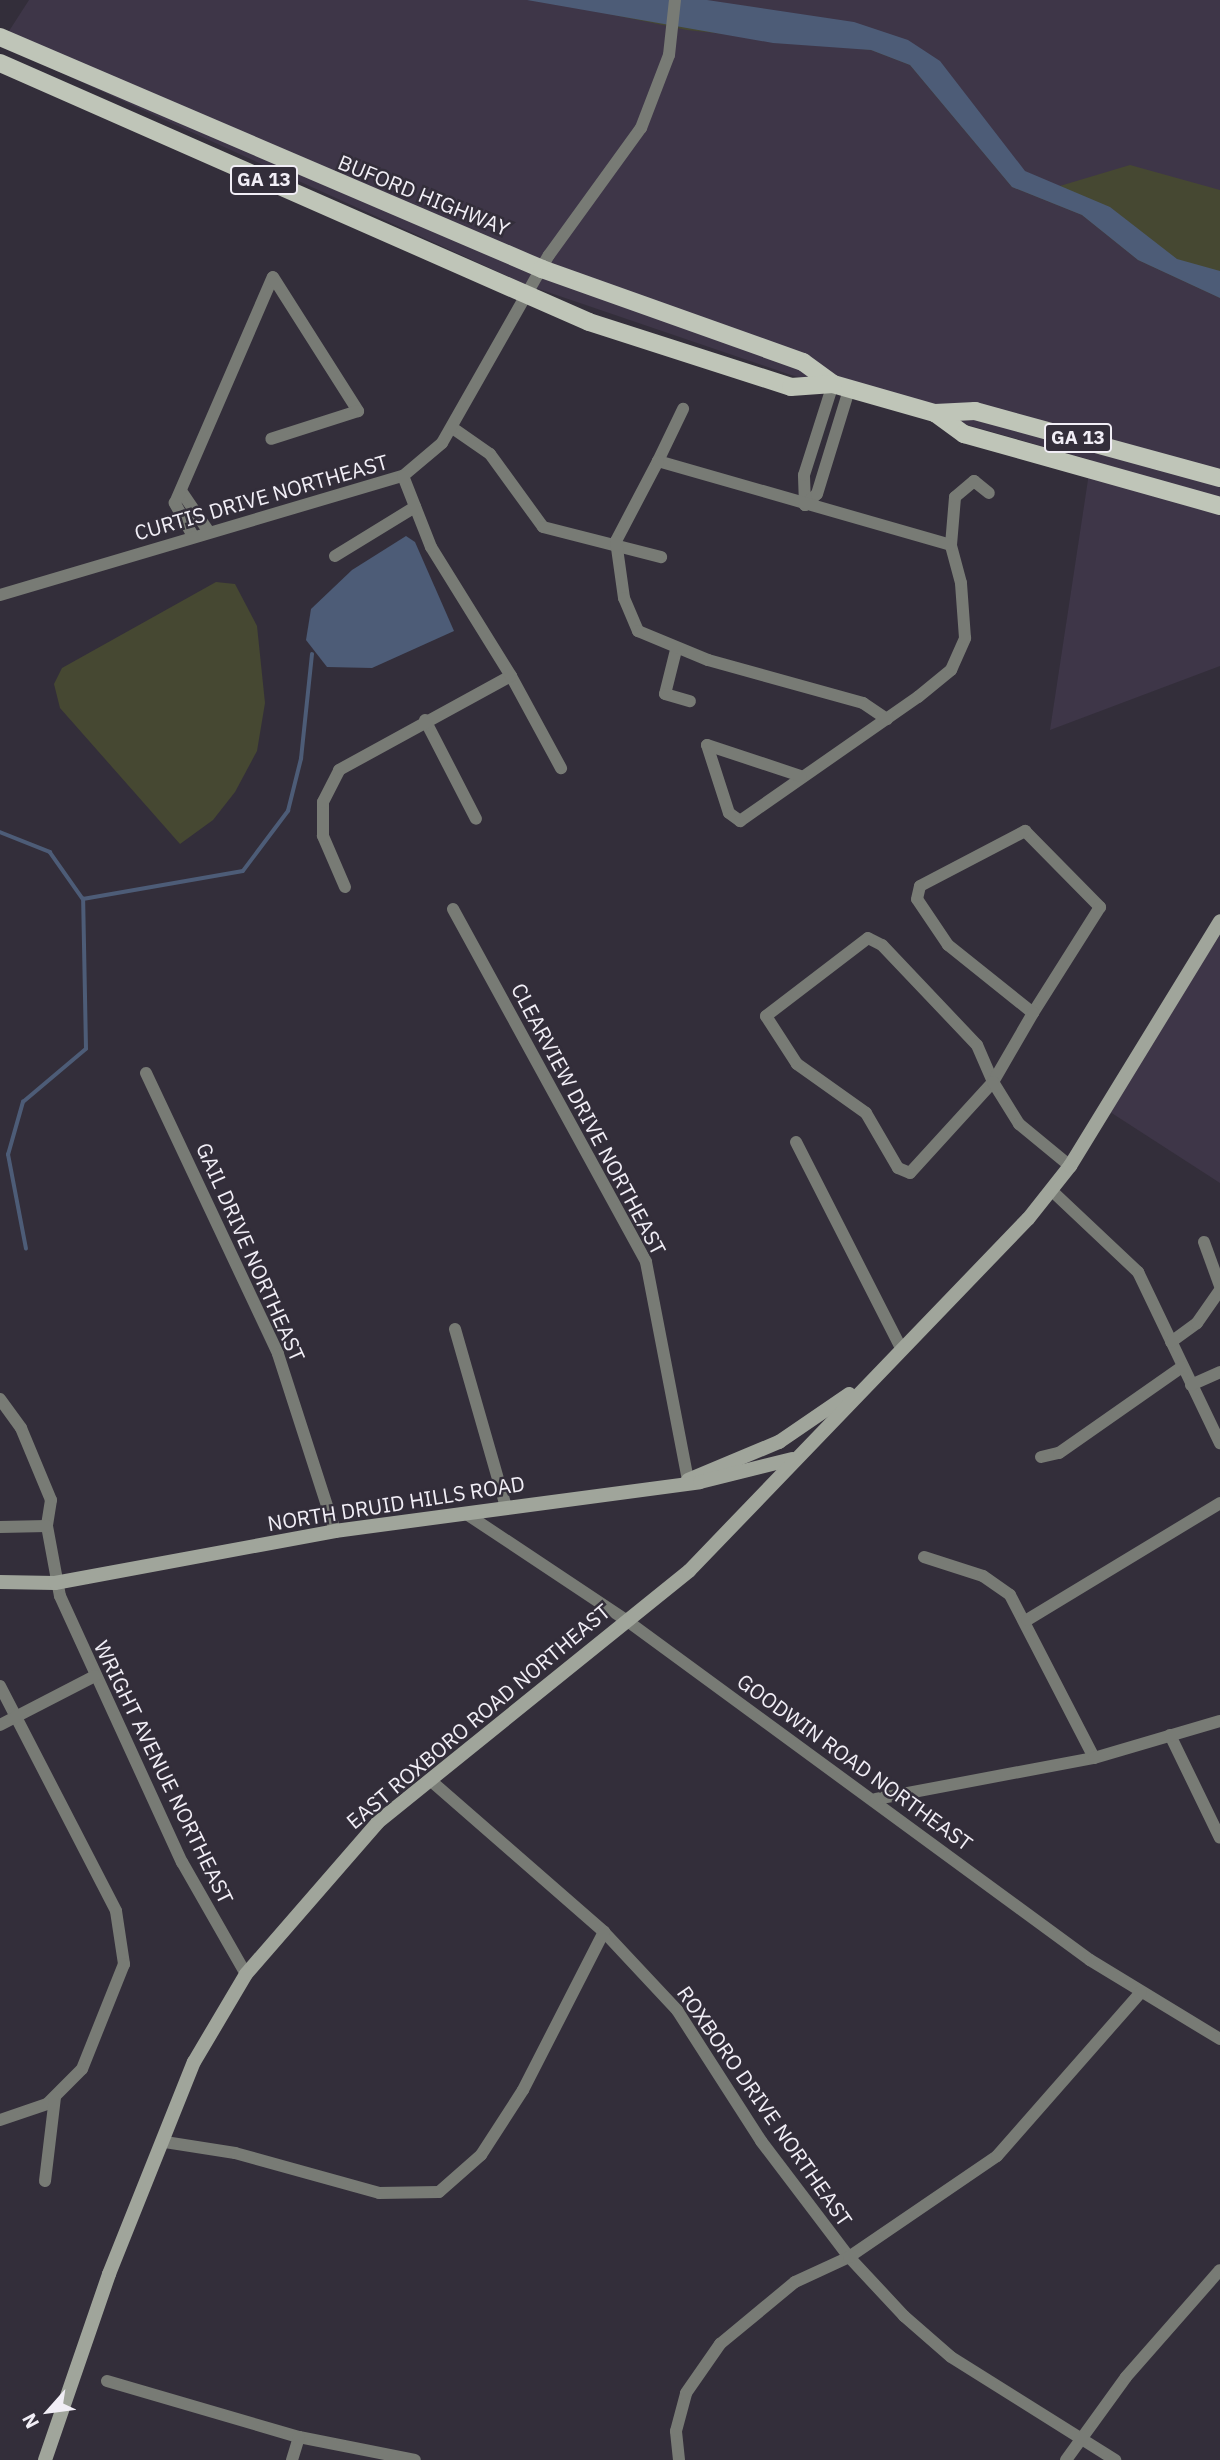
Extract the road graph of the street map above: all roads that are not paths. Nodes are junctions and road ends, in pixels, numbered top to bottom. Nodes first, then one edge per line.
1 (675, 0) edge
2 (0, 37) edge
3 (0, 63) edge
4 (542, 270) junction
5 (528, 298) junction
6 (841, 387) junction
7 (683, 409) dead end
8 (935, 413) junction
9 (454, 429) junction
10 (271, 439) dead end
11 (820, 450) junction
12 (658, 461) junction
13 (816, 467) junction
14 (403, 476) junction
15 (1220, 478) edge
16 (989, 493) dead end
17 (178, 497) junction
18 (805, 505) junction
19 (1220, 506) edge
20 (415, 507) junction
21 (209, 532) junction
22 (193, 536) junction
23 (616, 541) junction
24 (951, 545) junction
25 (335, 556) dead end
26 (661, 557) dead end
27 (0, 595) edge
28 (676, 650) junction
29 (511, 676) junction
30 (690, 701) dead end
31 (887, 719) junction
32 (425, 720) junction
33 (561, 768) dead end
34 (801, 776) junction
35 (476, 819) dead end
36 (345, 887) dead end
37 (453, 909) dead end
38 (1220, 921) edge
39 (1033, 1013) junction
40 (146, 1073) dead end
41 (993, 1082) junction
42 (796, 1142) dead end
43 (1070, 1166) junction
44 (1051, 1190) junction
45 (1204, 1242) dead end
46 (1220, 1288) edge
47 (455, 1329) dead end
48 (1171, 1342) junction
49 (900, 1346) junction
50 (1182, 1367) junction
51 (1220, 1371) edge
52 (870, 1379) junction
53 (1191, 1385) junction
54 (0, 1399) edge
55 (1220, 1443) edge
56 (1041, 1457) dead end
57 (796, 1458) junction
58 (688, 1480) junction
59 (1220, 1503) edge
60 (506, 1507) junction
61 (468, 1515) junction
62 (0, 1527) edge
63 (47, 1527) junction
64 (335, 1531) junction
65 (924, 1557) dead end
66 (0, 1583) edge
67 (55, 1583) junction
68 (626, 1620) junction
69 (1027, 1620) junction
70 (95, 1676) junction
71 (0, 1686) edge
72 (19, 1716) junction
73 (1220, 1721) edge
74 (0, 1725) edge
75 (1170, 1735) junction
76 (1094, 1758) junction
77 (430, 1780) junction
78 (876, 1799) junction
79 (1220, 1838) edge
80 (604, 1932) junction
81 (246, 1973) junction
82 (1141, 1992) junction
83 (1220, 2039) edge
84 (55, 2097) junction
85 (0, 2120) edge
86 (165, 2142) junction
87 (45, 2182) dead end
88 (849, 2256) junction
89 (1220, 2270) edge
90 (107, 2381) dead end
91 (299, 2437) junction
92 (1081, 2438) junction
93 (45, 2460) edge
94 (292, 2460) edge
95 (415, 2460) edge
96 (679, 2460) edge
97 (1066, 2460) edge
98 (1115, 2460) edge

1 - 4 street, CURTIS DRIVE NORTHEAST
2 - 4 main road, BUFORD HIGHWAY / GA 13
3 - 5 main road, BUFORD HIGHWAY / GA 13
4 - 5 street, CURTIS DRIVE NORTHEAST
4 - 6 main road, BUFORD HIGHWAY / GA 13
5 - 6 main road, BUFORD HIGHWAY / GA 13
5 - 9 street, CURTIS DRIVE NORTHEAST
6 - 8 main road, BUFORD HIGHWAY / GA 13
6 - 11 street
6 - 11 street
7 - 12 street
8 - 15 main road, BUFORD HIGHWAY / GA 13
8 - 19 main road, BUFORD HIGHWAY / GA 13
9 - 14 street, CURTIS DRIVE NORTHEAST
9 - 23 street
10 - 17 street
11 - 13 street
11 - 13 street
12 - 18 street
12 - 23 street
13 - 18 street
14 - 20 street
14 - 21 street, CURTIS DRIVE NORTHEAST
16 - 24 street
17 - 21 street
17 - 22 street
18 - 24 street
20 - 25 street
20 - 29 street
21 - 22 street, CURTIS DRIVE NORTHEAST
22 - 27 street, CURTIS DRIVE NORTHEAST
23 - 26 street
23 - 28 street
24 - 31 street
28 - 30 street
28 - 31 street
29 - 32 street
29 - 33 street
31 - 34 street
32 - 35 street
32 - 36 street
34 - 34 street
37 - 58 street, CLEARVIEW DRIVE NORTHEAST
38 - 43 main road
39 - 39 street
39 - 41 street
40 - 64 street, GAIL DRIVE NORTHEAST
41 - 41 street
41 - 43 street
42 - 49 street
43 - 44 main road
44 - 48 street
44 - 49 main road
45 - 46 street
46 - 48 street
47 - 60 street
48 - 50 street
49 - 52 main road
50 - 53 street
50 - 56 street
51 - 53 street
52 - 57 main road, EAST ROXBORO ROAD NORTHEAST
52 - 58 main road
53 - 55 street
54 - 63 street, WRIGHT AVENUE NORTHEAST
57 - 58 main road, NORTH DRUID HILLS ROAD
57 - 68 main road, EAST ROXBORO ROAD NORTHEAST
58 - 60 main road, NORTH DRUID HILLS ROAD
59 - 69 street
60 - 61 main road, NORTH DRUID HILLS ROAD
61 - 64 main road, NORTH DRUID HILLS ROAD
61 - 68 street, GOODWIN ROAD NORTHEAST
62 - 63 street
63 - 67 street, WRIGHT AVENUE NORTHEAST
64 - 67 main road, NORTH DRUID HILLS ROAD
65 - 69 street
66 - 67 main road, NORTH DRUID HILLS ROAD
67 - 70 street, WRIGHT AVENUE NORTHEAST
68 - 77 main road, EAST ROXBORO ROAD NORTHEAST
68 - 78 street, GOODWIN ROAD NORTHEAST
69 - 76 street
70 - 72 street
70 - 81 street, WRIGHT AVENUE NORTHEAST
71 - 72 street
72 - 74 street
72 - 84 street
73 - 75 street
75 - 76 street
75 - 79 street
76 - 78 street
77 - 80 street, ROXBORO DRIVE NORTHEAST
77 - 81 main road, EAST ROXBORO ROAD NORTHEAST
78 - 82 street, GOODWIN ROAD NORTHEAST
80 - 86 street
80 - 88 street, ROXBORO DRIVE NORTHEAST
81 - 86 main road, EAST ROXBORO ROAD NORTHEAST
82 - 83 street, GOODWIN ROAD NORTHEAST
82 - 88 street
84 - 85 street
84 - 87 street
86 - 93 main road, EAST ROXBORO ROAD NORTHEAST
88 - 92 street, ROXBORO DRIVE NORTHEAST
88 - 96 street
89 - 92 street
90 - 91 street
91 - 94 street
91 - 95 street
92 - 97 street
92 - 98 street, ROXBORO DRIVE NORTHEAST

